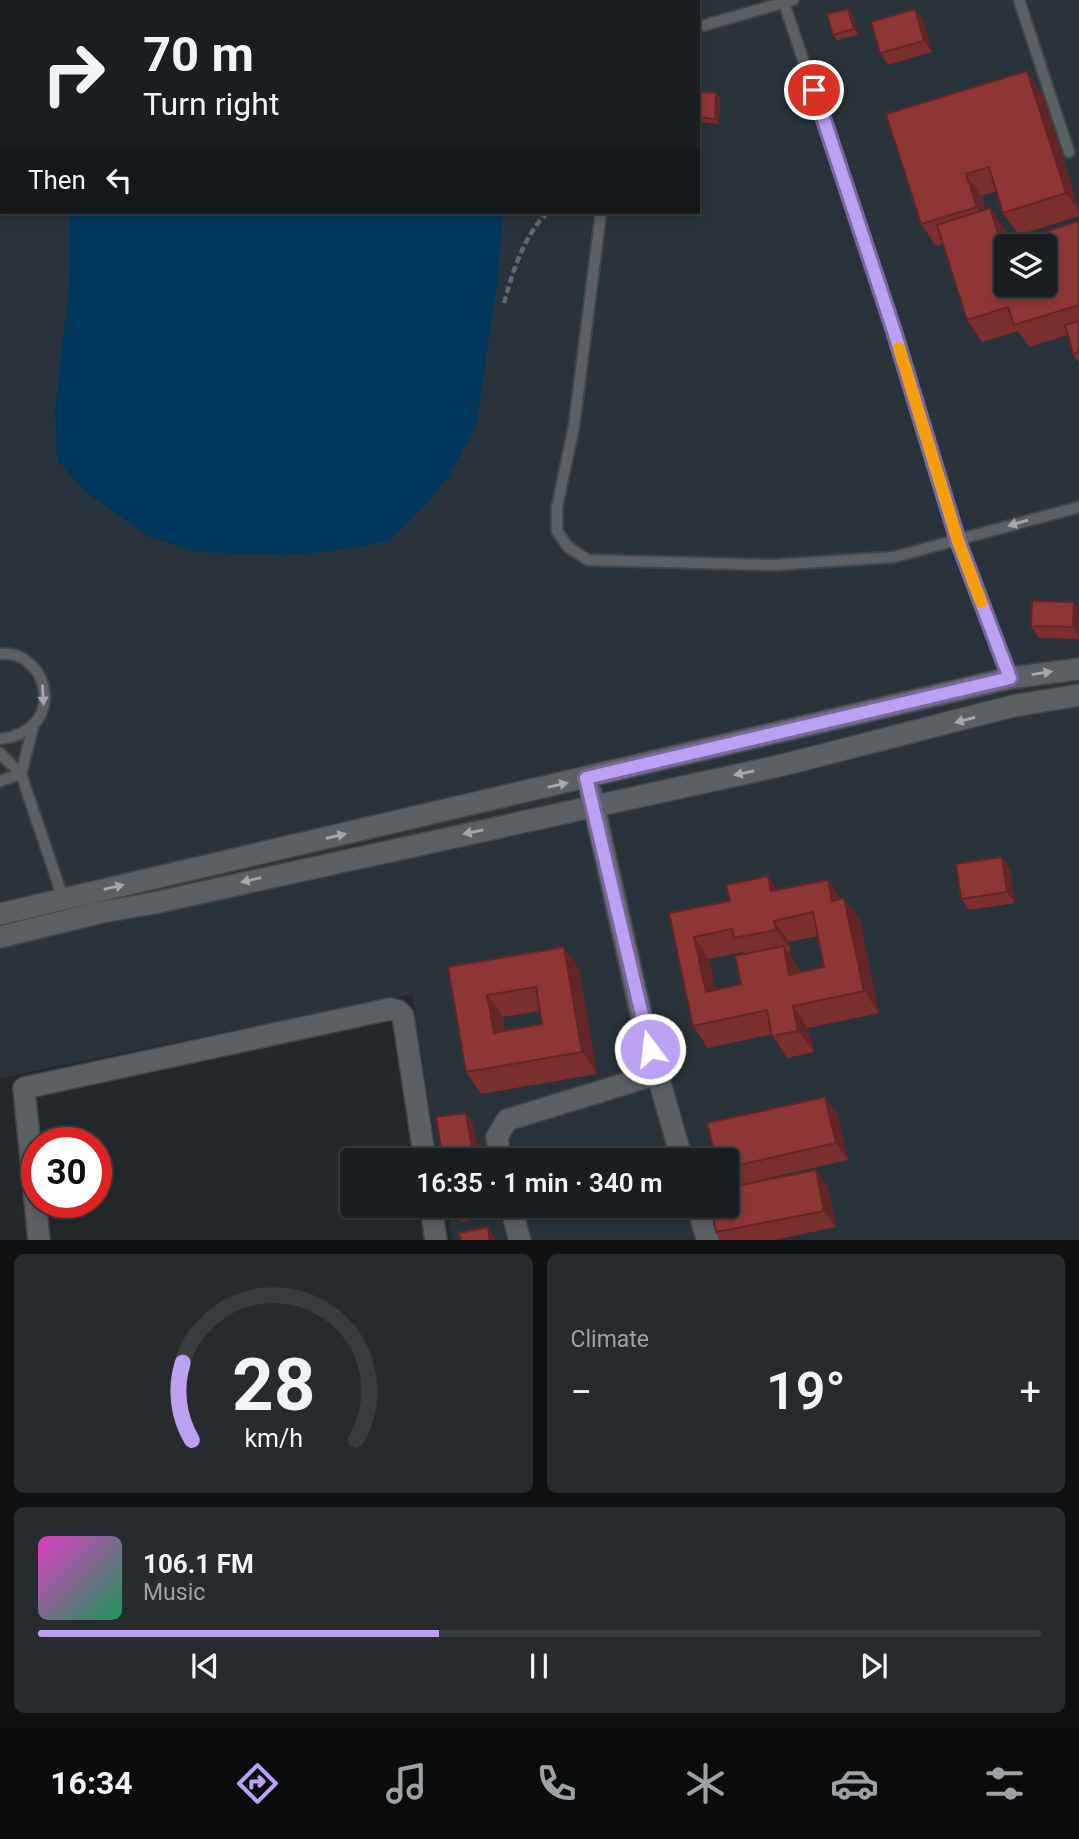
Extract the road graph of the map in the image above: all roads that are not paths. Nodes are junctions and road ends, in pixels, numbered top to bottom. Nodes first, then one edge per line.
1 (1019, 0) edge
2 (786, 1) edge
3 (700, 26) edge
4 (1069, 152) dead end
5 (601, 214) edge
6 (1079, 507) edge
7 (958, 541) junction
8 (0, 654) edge
9 (1079, 669) edge
10 (1010, 678) junction
11 (1079, 695) edge
12 (1013, 706) junction
13 (33, 727) junction
14 (0, 739) edge
15 (0, 753) edge
16 (22, 774) junction
17 (586, 778) junction
18 (0, 781) edge
19 (594, 806) junction
20 (63, 898) junction
21 (41, 904) junction
22 (0, 914) edge
23 (48, 927) junction
24 (0, 937) edge
25 (657, 1074) junction
26 (423, 1148) edge
27 (498, 1148) edge
28 (679, 1148) edge
29 (433, 1218) edge
30 (514, 1218) edge
31 (701, 1218) edge
32 (39, 1240) edge
33 (436, 1240) edge
34 (520, 1240) edge
35 (708, 1240) edge

1 - 4 lane
2 - 3 lane
2 - 7 lane
5 - 7 lane
6 -> 7 lane
7 - 10 lane
8 -> 13 lane
10 -> 9 street
10 - 12 street
10 - 17 street
11 - 12 street
12 -> 19 street
13 - 14 lane
13 - 16 lane
15 - 16 lane
16 - 18 lane
16 - 20 lane
17 - 19 street
20 -> 17 street
19 -> 23 street
19 - 25 street
20 - 21 street
21 - 22 street
21 - 23 street
23 - 24 street
25 - 27 street
25 - 28 street
26 - 32 street
29 - 33 street
30 - 34 street
31 - 35 street

